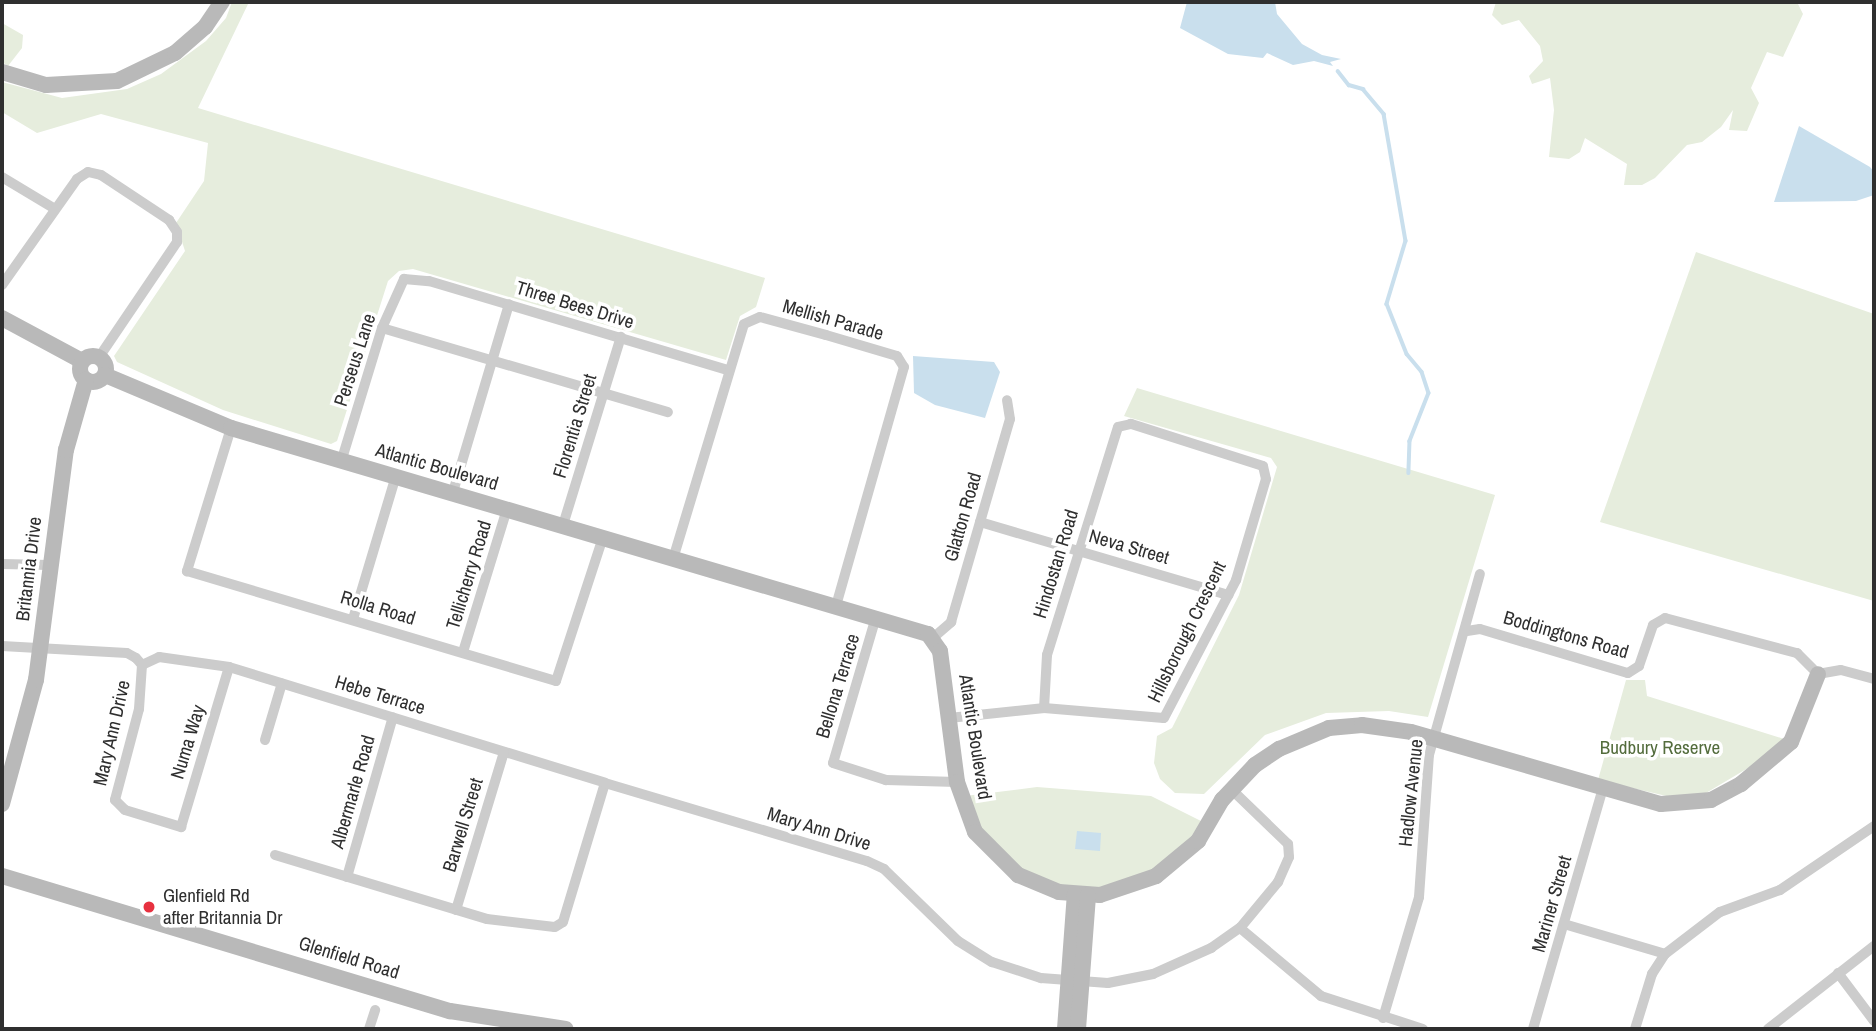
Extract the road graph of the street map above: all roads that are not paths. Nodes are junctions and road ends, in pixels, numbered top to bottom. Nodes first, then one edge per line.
1 (222, 2) edge
2 (2, 72) edge
3 (2, 177) edge
4 (55, 209) junction
5 (411, 279) joint
6 (2, 285) edge
7 (509, 304) junction
8 (2, 317) edge
9 (382, 328) junction
10 (621, 337) junction
11 (99, 357) junction
12 (82, 361) junction
13 (491, 361) junction
14 (728, 370) junction
15 (105, 375) junction
16 (86, 380) junction
17 (603, 394) junction
18 (1007, 400) dead end
19 (668, 412) dead end
20 (231, 428) junction
21 (1113, 432) joint
22 (341, 461) junction
23 (396, 476) junction
24 (453, 492) junction
25 (507, 509) junction
26 (980, 522) junction
27 (563, 525) junction
28 (603, 537) junction
29 (1078, 550) junction
30 (673, 559) junction
31 (2, 564) edge
32 (50, 565) junction
33 (1480, 574) dead end
34 (1228, 595) junction
35 (836, 606) junction
36 (876, 617) junction
37 (353, 619) junction
38 (1467, 631) junction
39 (934, 637) junction
40 (2, 646) edge
41 (40, 648) junction
42 (463, 652) junction
43 (142, 664) junction
44 (229, 667) junction
45 (1818, 674) junction
46 (1874, 679) edge
47 (282, 683) junction
48 (1044, 708) junction
49 (393, 717) junction
50 (949, 718) junction
51 (1434, 738) junction
52 (265, 740) dead end
53 (504, 752) junction
54 (6, 772) edge
55 (957, 782) junction
56 (605, 783) junction
57 (1603, 788) junction
58 (1231, 789) junction
59 (2, 804) edge
60 (1874, 826) edge
61 (181, 827) joint
62 (275, 855) dead end
63 (2, 867) edge
64 (347, 877) junction
65 (8, 878) edge
66 (1082, 894) junction
67 (456, 909) junction
68 (1564, 924) junction
69 (1240, 928) junction
70 (1874, 946) edge
71 (1665, 954) junction
72 (1838, 974) junction
73 (1075, 983) junction
74 (375, 1010) dead end
75 (1383, 1018) junction
76 (1874, 1021) edge
77 (369, 1029) edge
78 (566, 1029) edge
79 (1065, 1029) edge
80 (1078, 1029) edge
81 (1423, 1029) edge
82 (1533, 1029) edge
83 (1635, 1029) edge
84 (1768, 1029) edge

1 - 2 street
3 - 4 street
4 - 6 street
4 - 11 street
5 - 7 street, Three Bees Drive
5 - 9 street, Perseus Lane
7 - 10 street, Three Bees Drive
7 - 13 street
8 - 12 street
9 - 13 street
9 - 22 street, Perseus Lane
10 - 14 street, Three Bees Drive
10 - 17 street, Florentia Street
11 - 12 street
11 - 15 street
12 - 16 street
13 - 17 street
13 - 24 street
14 - 30 street, Mellish Parade
14 - 35 street, Mellish Parade
15 - 16 street
15 - 20 street, Atlantic Boulevard
16 - 32 street, Britannia Drive
17 - 19 street
17 - 27 street, Florentia Street
18 - 26 street, Glatton Road
20 - 22 street, Atlantic Boulevard
20 - 37 street, Rolla Road
21 - 29 street, Hindostan Road
21 - 34 street, Hillsborough Crescent
22 - 23 street, Atlantic Boulevard
23 - 24 street, Atlantic Boulevard
23 - 37 street
24 - 25 street, Atlantic Boulevard
25 - 27 street, Atlantic Boulevard
25 - 42 street, Tellicherry Road
26 - 29 street, Neva Street
26 - 39 street, Glatton Road
27 - 28 street, Atlantic Boulevard
28 - 30 street, Atlantic Boulevard
28 - 42 street, Rolla Road
29 - 34 street, Neva Street
29 - 48 street, Hindostan Road
30 - 35 street, Atlantic Boulevard
31 - 32 street
32 - 41 street, Britannia Drive
33 - 38 street, Hadlow Avenue
34 - 48 street, Hillsborough Crescent
35 - 36 street, Atlantic Boulevard
36 - 39 street, Atlantic Boulevard
36 - 55 street, Bellona Terrace
37 - 42 street, Rolla Road
38 - 45 street, Boddingtons Road
38 - 51 street, Hadlow Avenue
39 - 50 street, Atlantic Boulevard
40 - 41 street, Mary Ann Drive
41 - 43 street, Mary Ann Drive
41 - 54 street, Britannia Drive
43 - 44 street, Hebe Terrace
43 - 61 street, Mary Ann Drive
44 - 47 street, Hebe Terrace
44 - 61 street, Numa Way
45 - 46 street
45 - 57 street, Atlantic Boulevard
47 - 49 street, Hebe Terrace
47 - 52 street
48 - 50 street, Hillsborough Crescent
49 - 53 street, Hebe Terrace
49 - 64 street, Albermarle Road
50 - 55 street, Atlantic Boulevard
51 - 57 street, Atlantic Boulevard
51 - 58 street, Atlantic Boulevard
51 - 75 street, Hadlow Avenue
53 - 56 street, Hebe Terrace
53 - 67 street, Barwell Street
54 - 59 street, Britannia Drive
55 - 66 street, Atlantic Boulevard
56 - 67 street
56 - 73 street, Mary Ann Drive
57 - 68 street, Mariner Street
58 - 66 street, Atlantic Boulevard
58 - 69 street, Mary Ann Drive
60 - 71 street
62 - 64 street
63 - 65 street
64 - 67 street
65 - 78 street, Glenfield Road
66 - 73 street
68 - 71 street
68 - 82 street, Mariner Street
69 - 73 street, Mary Ann Drive
69 - 75 street
70 - 72 street
71 - 83 street
72 - 76 street
72 - 84 street
73 - 79 street
73 - 80 street
74 - 77 street
75 - 81 street

